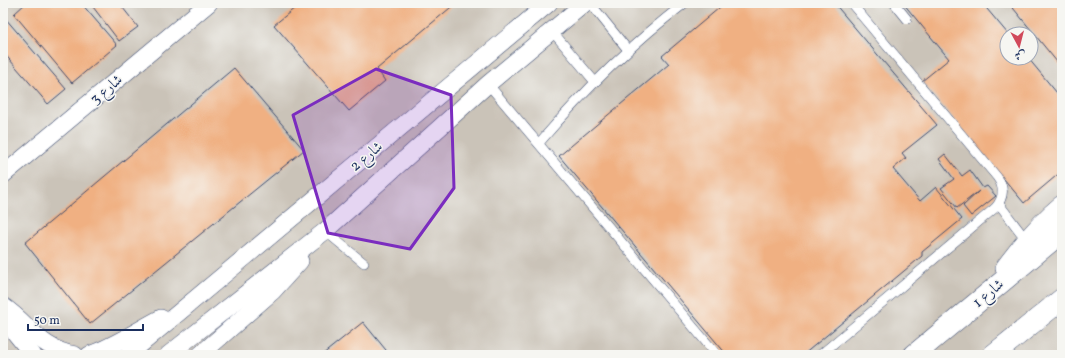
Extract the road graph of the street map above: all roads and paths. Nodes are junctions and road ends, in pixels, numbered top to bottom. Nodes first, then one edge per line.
1 (209, 3) edge
2 (549, 3) edge
3 (585, 3) edge
4 (590, 3) edge
5 (851, 3) edge
6 (894, 3) edge
7 (682, 4) edge
8 (907, 19) dead end
9 (552, 31) junction
10 (628, 50) junction
11 (595, 82) junction
12 (488, 84) junction
13 (539, 143) junction
14 (3, 175) edge
15 (999, 204) junction
16 (1062, 206) edge
17 (325, 231) junction
18 (1062, 232) edge
19 (1027, 241) junction
20 (364, 263) dead end
21 (985, 295) junction
22 (1062, 299) edge
23 (3, 306) edge
24 (183, 309) junction
25 (3, 318) edge
26 (33, 355) edge
27 (75, 355) edge
28 (89, 355) edge
29 (128, 355) edge
30 (168, 355) edge
31 (200, 355) edge
32 (717, 355) edge
33 (820, 355) edge
34 (914, 355) edge
35 (993, 355) edge

1 - 14 street, شارع 3
2 - 24 street, شارع 2
3 - 9 street, شارع 2
4 - 10 lane
5 - 15 lane
6 - 8 lane
7 - 10 lane
9 - 11 lane
9 - 12 street, شارع 2
10 - 11 lane
11 - 13 lane
12 - 13 lane
12 - 17 street, شارع 2
13 - 32 lane
15 - 19 lane
15 - 33 lane
16 - 19 street
17 - 20 lane
17 - 30 street, شارع 2
17 - 31 street, شارع 2
18 - 21 street, شارع 1
19 - 21 street
21 - 34 street, شارع 1
22 - 35 street
23 - 27 street
24 - 28 street, شارع 2
24 - 29 street, شارع 2
25 - 26 street

